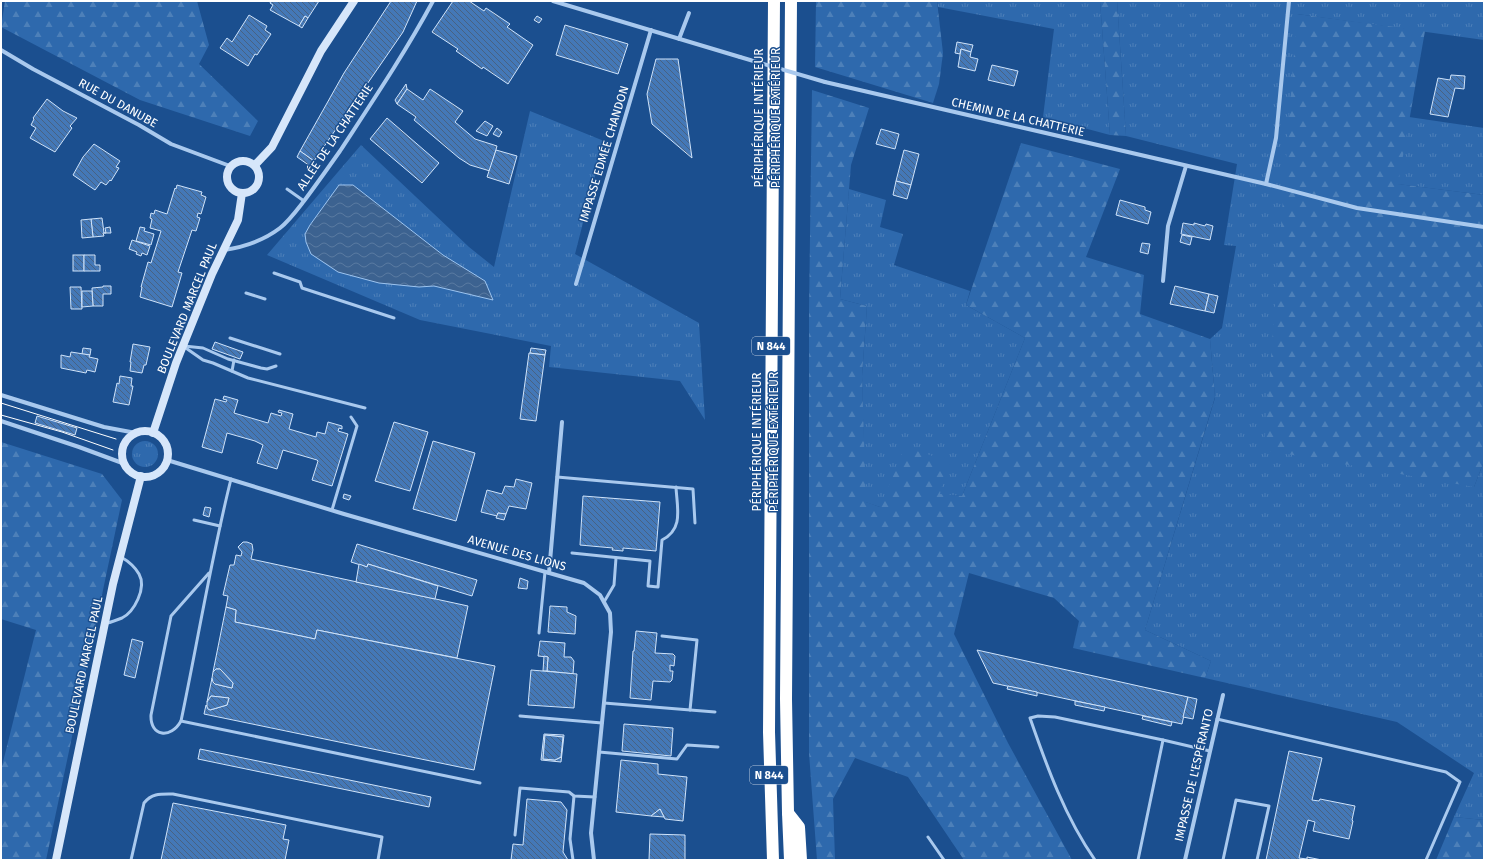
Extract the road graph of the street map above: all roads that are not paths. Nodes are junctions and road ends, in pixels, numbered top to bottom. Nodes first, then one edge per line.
1 (354, 1) edge
2 (433, 1) edge
3 (553, 1) edge
4 (774, 1) edge
5 (791, 1) edge
6 (1289, 1) edge
7 (689, 12) dead end
8 (651, 30) junction
9 (679, 39) junction
10 (1, 50) edge
11 (255, 165) junction
12 (230, 166) junction
13 (1186, 166) junction
14 (1266, 184) junction
15 (287, 188) dead end
16 (242, 193) junction
17 (304, 201) junction
18 (1484, 226) edge
19 (223, 251) junction
20 (274, 272) dead end
21 (1163, 281) dead end
22 (576, 284) dead end
23 (246, 293) dead end
24 (265, 300) dead end
25 (394, 318) dead end
26 (230, 338) dead end
27 (184, 346) junction
28 (280, 354) dead end
29 (234, 360) junction
30 (276, 366) dead end
31 (232, 371) junction
32 (1, 395) edge
33 (365, 408) dead end
34 (351, 417) dead end
35 (1, 421) edge
36 (562, 422) dead end
37 (136, 433) junction
38 (153, 433) junction
39 (167, 460) junction
40 (125, 464) junction
41 (141, 476) junction
42 (557, 477) junction
43 (231, 479) junction
44 (676, 487) junction
45 (332, 510) junction
46 (194, 520) dead end
47 (695, 523) dead end
48 (220, 526) junction
49 (572, 553) dead end
50 (120, 556) junction
51 (616, 558) junction
52 (209, 572) junction
53 (547, 572) junction
54 (604, 602) junction
55 (105, 624) junction
56 (539, 633) dead end
57 (662, 636) dead end
58 (1223, 695) dead end
59 (604, 703) junction
60 (690, 710) junction
61 (715, 712) dead end
62 (520, 716) dead end
63 (1217, 719) junction
64 (181, 721) junction
65 (602, 723) junction
66 (1163, 740) junction
67 (718, 747) dead end
68 (1210, 751) junction
69 (599, 752) junction
70 (480, 783) dead end
71 (574, 796) junction
72 (595, 797) junction
73 (788, 813) junction
74 (515, 835) dead end
75 (928, 837) dead end
76 (56, 860) edge
77 (131, 860) edge
78 (378, 860) edge
79 (573, 860) edge
80 (594, 860) edge
81 (772, 860) edge
82 (790, 860) edge
83 (801, 860) edge
84 (944, 860) edge
85 (1095, 860) edge
86 (1138, 860) edge
87 (1185, 860) edge
88 (1223, 860) edge
89 (1257, 860) edge
90 (1426, 860) edge

1 - 11 street
2 - 17 street, ALLÉE DE LA CHATTERIE
3 - 8 street, CHEMIN DE LA CHATTERIE
4 - 81 highway, PÉRIPHÉRIQUE INTÉRIEUR / N 844
5 - 73 highway, PÉRIPHÉRIQUE EXTÉRIEUR / N 844
6 - 14 street
7 - 9 street
8 - 9 street, CHEMIN DE LA CHATTERIE
8 - 22 street, IMPASSE EDMÉE CHANDON
9 - 13 street, CHEMIN DE LA CHATTERIE, bridge
10 - 12 street, RUE DU DANUBE
11 - 12 street
11 - 16 street
12 - 16 street
13 - 14 street, CHEMIN DE LA CHATTERIE
13 - 21 street
14 - 18 street, CHEMIN DE LA CHATTERIE
15 - 17 lane
16 - 19 street, BOULEVARD MARCEL PAUL
17 - 19 street, ALLÉE DE LA CHATTERIE
19 - 27 street, BOULEVARD MARCEL PAUL
20 - 25 lane
23 - 24 lane
26 - 28 lane
27 - 29 lane
27 - 31 lane
27 - 38 street, BOULEVARD MARCEL PAUL
29 - 30 lane
29 - 31 lane
31 - 33 lane
32 - 37 street
34 - 45 lane
35 - 40 street
36 - 42 street
37 - 38 street
37 - 40 street
38 - 39 street
39 - 41 street
39 - 43 street, AVENUE DES LIONS
40 - 41 street
41 - 50 street, BOULEVARD MARCEL PAUL
42 - 44 lane
42 - 53 street
43 - 45 street, AVENUE DES LIONS
43 - 48 lane
44 - 47 lane
44 - 51 lane
45 - 53 street, AVENUE DES LIONS
46 - 48 lane
48 - 52 lane
49 - 51 lane
50 - 55 street, BOULEVARD MARCEL PAUL
50 - 55 lane
51 - 54 lane
52 - 64 lane
52 - 64 lane
53 - 54 street, AVENUE DES LIONS
53 - 56 lane
54 - 59 street, AVENUE DES LIONS
55 - 76 street, BOULEVARD MARCEL PAUL
57 - 60 lane
58 - 63 street, IMPASSE DE L'ESPÉRANTO
59 - 60 lane
59 - 65 street, AVENUE DES LIONS
60 - 61 lane
62 - 65 lane
63 - 68 street, IMPASSE DE L'ESPÉRANTO
63 - 90 lane
64 - 70 lane
65 - 69 street, AVENUE DES LIONS
66 - 68 lane
66 - 85 lane
66 - 86 lane
67 - 69 lane
68 - 87 street, IMPASSE DE L'ESPÉRANTO
69 - 72 street, AVENUE DES LIONS
71 - 72 lane
71 - 74 lane
71 - 79 lane
72 - 80 street, AVENUE DES LIONS
73 - 82 highway, PÉRIPHÉRIQUE EXTÉRIEUR / N 844
73 - 83 highway
75 - 84 lane
77 - 78 lane
88 - 89 lane

